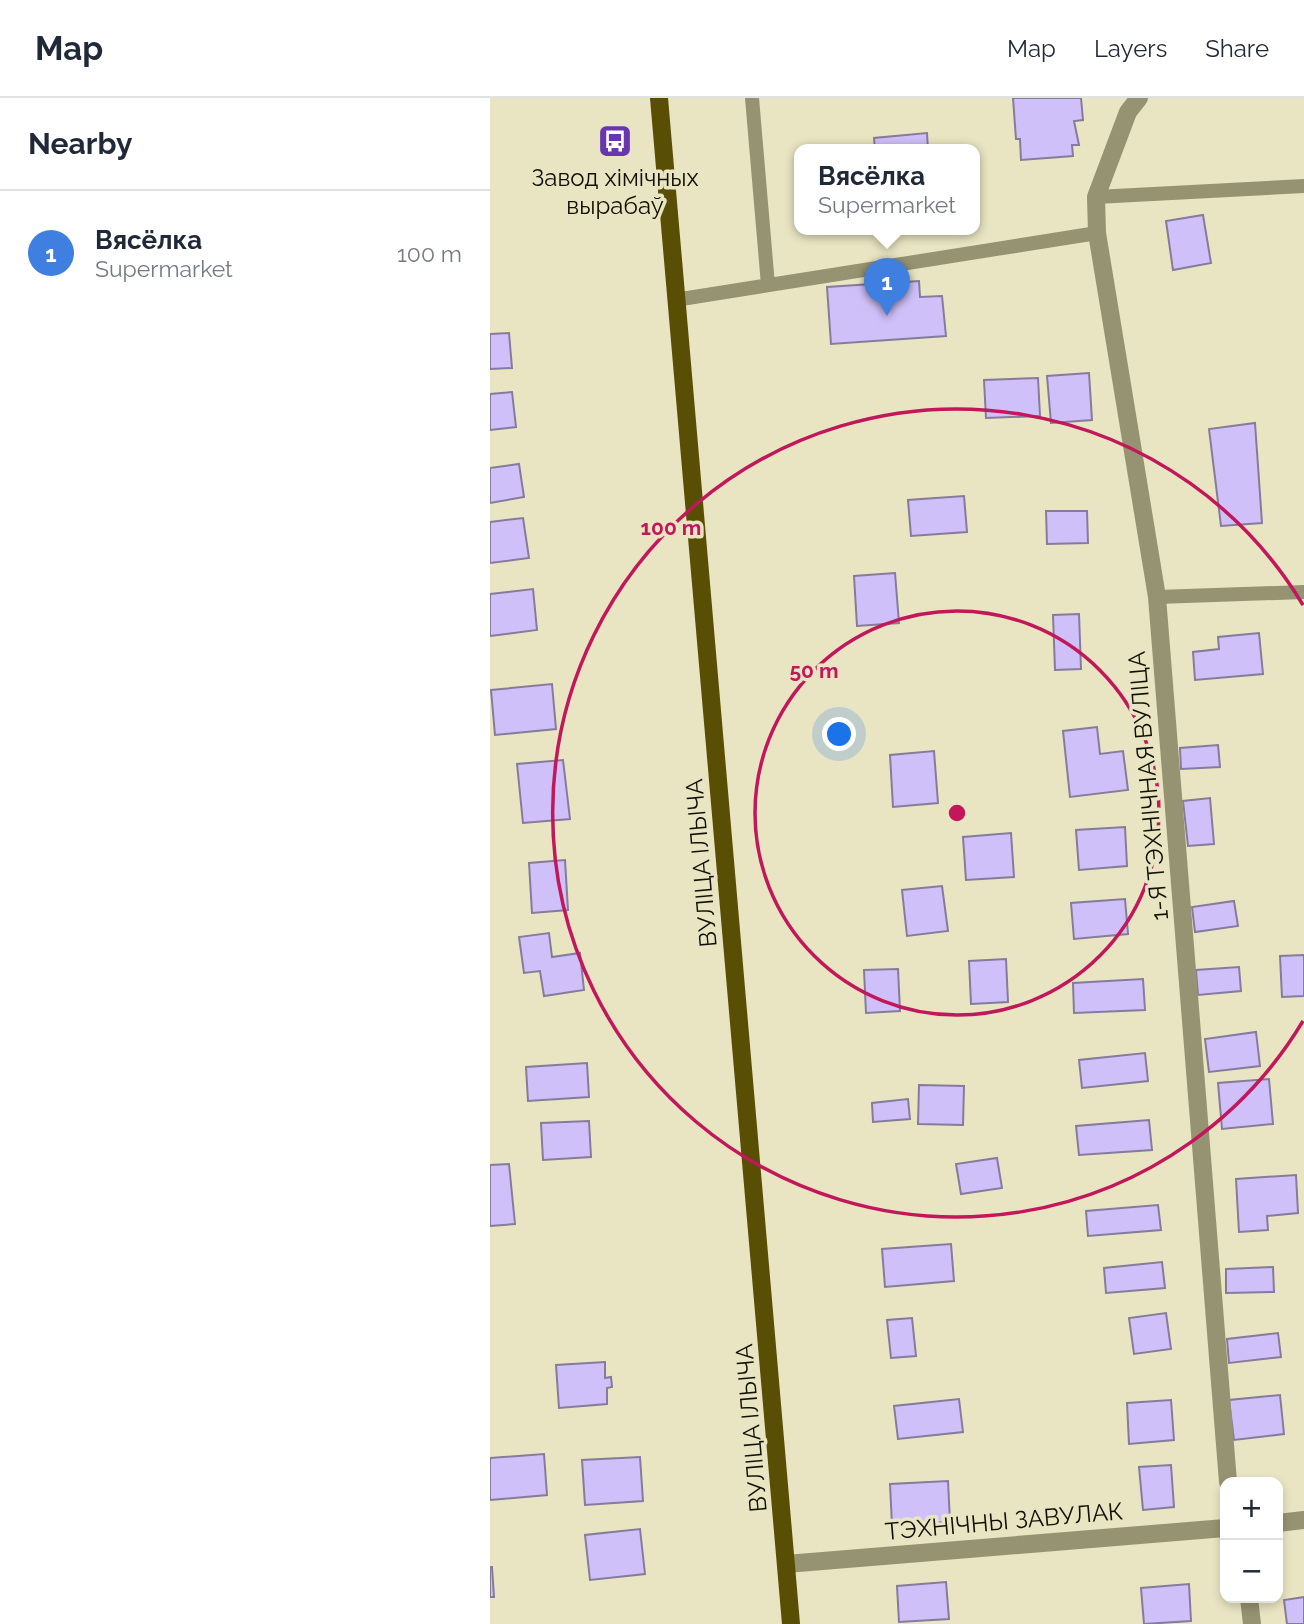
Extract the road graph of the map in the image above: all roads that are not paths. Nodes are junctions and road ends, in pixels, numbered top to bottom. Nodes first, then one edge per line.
1 (659, 98) edge
2 (752, 98) edge
3 (1139, 98) edge
4 (1304, 186) edge
5 (1096, 197) junction
6 (1097, 233) junction
7 (768, 285) junction
8 (676, 300) junction
9 (1304, 592) edge
10 (1157, 597) junction
11 (1228, 1477) edge
12 (1304, 1520) edge
13 (1283, 1522) edge
14 (1220, 1528) edge
15 (786, 1564) junction
16 (1250, 1603) edge
17 (791, 1624) edge
18 (1252, 1624) edge

1 - 8 main road, ВУЛІЦА ІЛЬІЧА
2 - 7 lane
3 - 5 street, 1-Я ТЭХНІЧНАЯ ВУЛІЦА
4 - 5 lane
5 - 6 street, 1-Я ТЭХНІЧНАЯ ВУЛІЦА
6 - 7 lane
6 - 10 street, 1-Я ТЭХНІЧНАЯ ВУЛІЦА
7 - 8 lane
8 - 15 main road, ВУЛІЦА ІЛЬІЧА
9 - 10 lane
10 - 11 street, 1-Я ТЭХНІЧНАЯ ВУЛІЦА
12 - 13 street
14 - 15 street, ТЭХНІЧНЫ ЗАВУЛАК
15 - 17 main road, ВУЛІЦА ІЛЬІЧА
16 - 18 street

